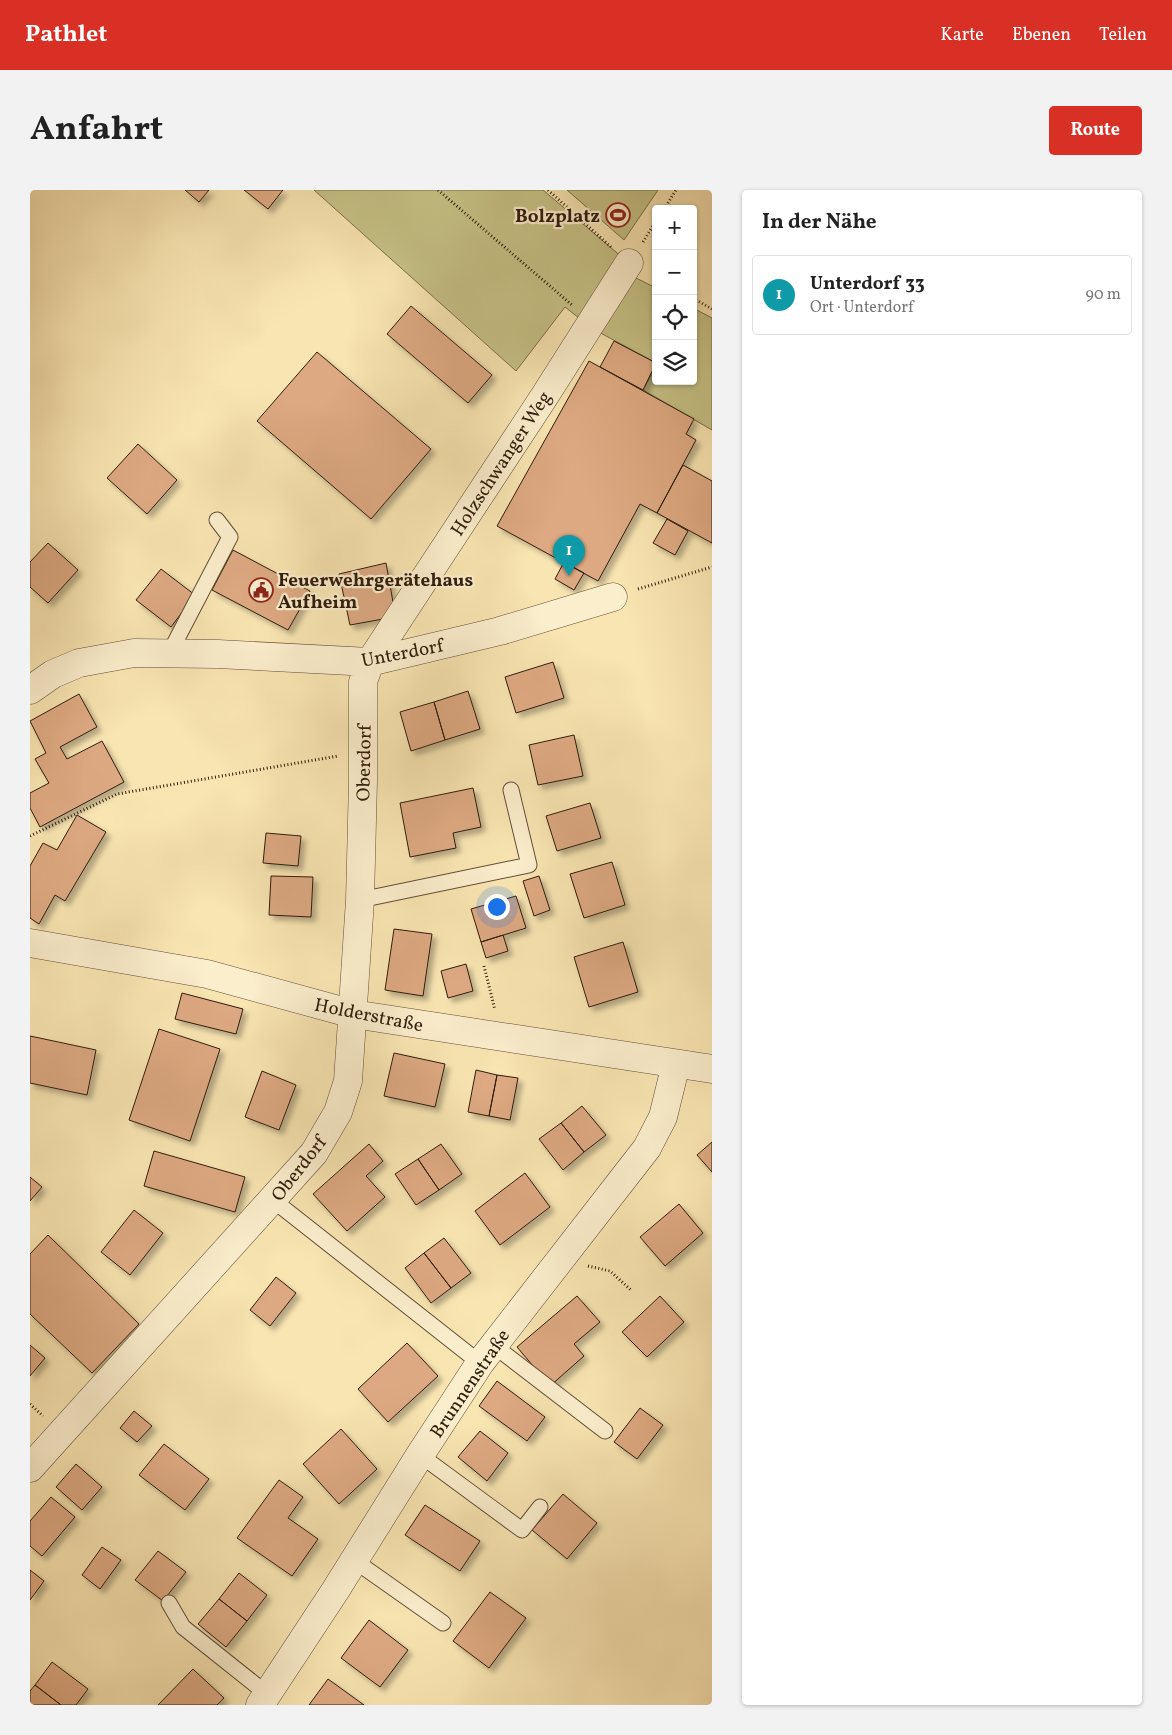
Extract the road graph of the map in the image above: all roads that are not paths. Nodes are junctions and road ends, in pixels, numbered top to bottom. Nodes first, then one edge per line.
1 (629, 263) road end
2 (217, 520) dead end
3 (613, 597) road end
4 (170, 654) junction
5 (370, 662) junction
6 (30, 690) edge
7 (511, 790) dead end
8 (360, 900) junction
9 (30, 942) edge
10 (354, 1014) junction
11 (676, 1064) junction
12 (712, 1069) edge
13 (273, 1200) junction
14 (487, 1354) junction
15 (605, 1431) dead end
16 (420, 1455) junction
17 (30, 1468) edge
18 (540, 1507) dead end
19 (355, 1561) junction
20 (169, 1603) dead end
21 (443, 1623) dead end
22 (264, 1700) edge

1 - 5 street, Holzschwanger Weg
2 - 4 lane
3 - 5 street, Unterdorf
4 - 5 street, Unterdorf
4 - 6 street, Unterdorf
5 - 8 street, Oberdorf
7 - 8 lane
8 - 10 street, Oberdorf
9 - 10 street, Holderstraße
10 - 11 street, Holderstraße
10 - 13 street, Oberdorf
11 - 12 street, Holderstraße
11 - 14 street, Brunnenstraße
13 - 14 lane
13 - 17 street, Oberdorf
14 - 15 lane
14 - 16 street, Brunnenstraße
16 - 18 lane
16 - 19 street, Brunnenstraße
19 - 21 lane
19 - 22 street, Brunnenstraße
20 - 22 lane

